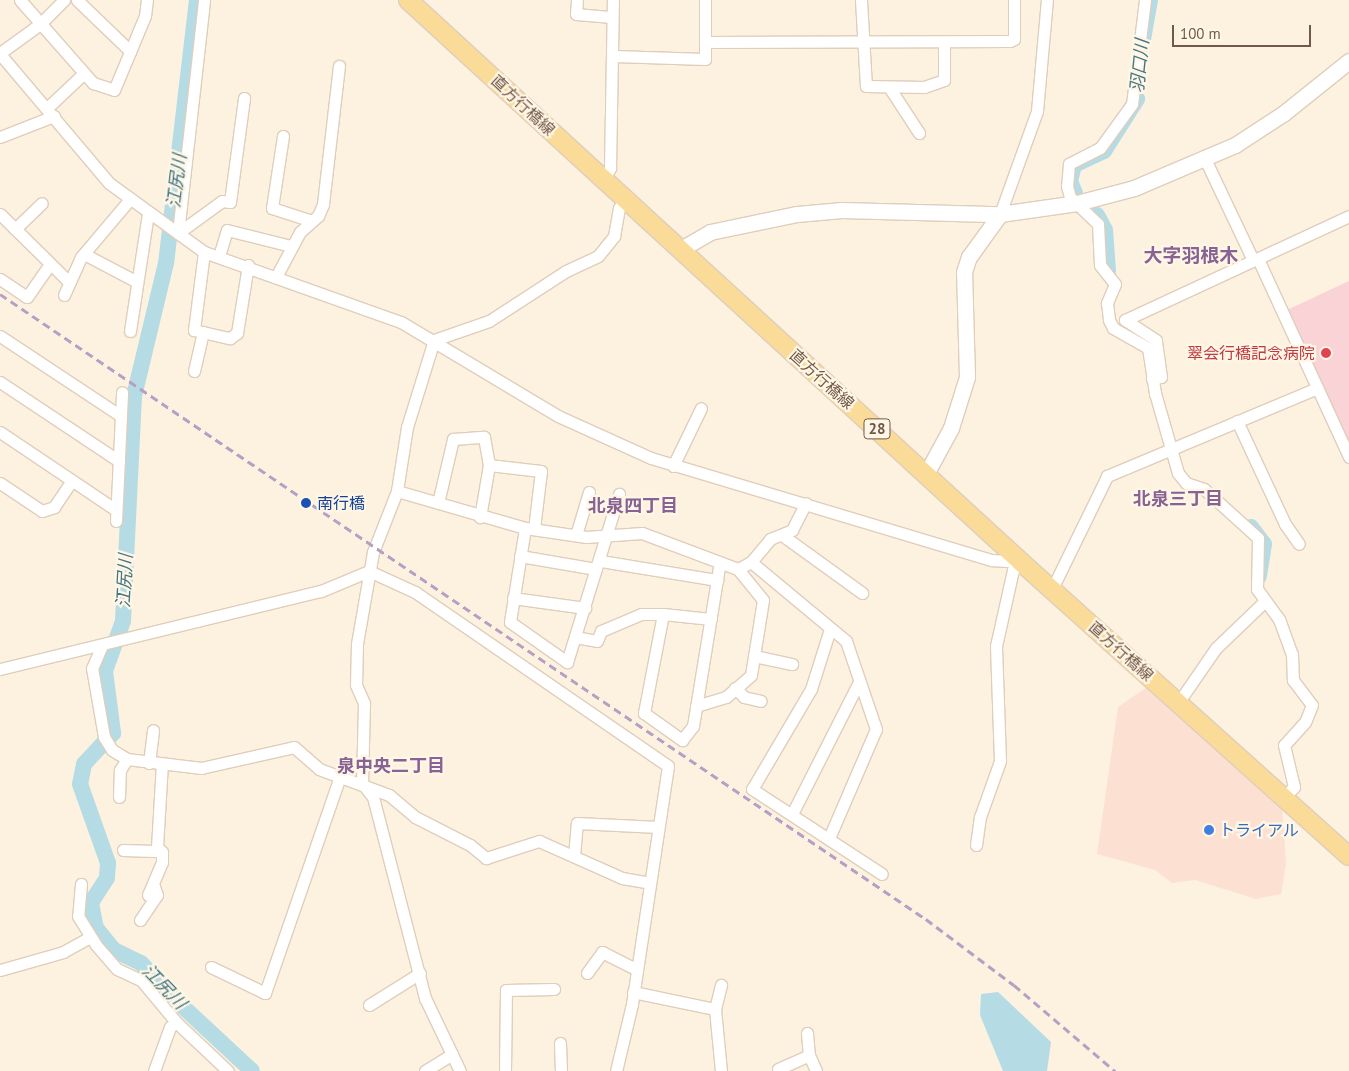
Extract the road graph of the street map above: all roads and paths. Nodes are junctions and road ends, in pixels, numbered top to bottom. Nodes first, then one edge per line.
1 (20, 0) edge
2 (64, 0) edge
3 (77, 0) edge
4 (204, 0) edge
5 (408, 0) edge
6 (577, 0) edge
7 (613, 0) edge
8 (705, 0) edge
9 (861, 0) edge
10 (1014, 0) edge
11 (1047, 0) edge
12 (1146, 0) edge
13 (146, 1) edge
14 (612, 17) junction
15 (40, 24) junction
16 (706, 42) junction
17 (944, 42) junction
18 (864, 44) junction
19 (130, 51) junction
20 (0, 54) edge
21 (614, 56) junction
22 (1349, 61) edge
23 (339, 66) dead end
24 (83, 74) junction
25 (889, 87) junction
26 (244, 98) dead end
27 (50, 112) junction
28 (919, 133) dead end
29 (283, 136) dead end
30 (0, 137) edge
31 (1205, 159) junction
32 (604, 179) junction
33 (626, 198) junction
34 (130, 199) junction
35 (42, 203) dead end
36 (1077, 203) junction
37 (148, 213) junction
38 (0, 214) edge
39 (1000, 214) junction
40 (1349, 216) edge
41 (312, 221) junction
42 (15, 229) junction
43 (178, 233) junction
44 (291, 246) junction
45 (680, 249) junction
46 (204, 252) junction
47 (84, 254) junction
48 (219, 256) junction
49 (1256, 260) junction
50 (50, 264) junction
51 (248, 265) junction
52 (277, 276) junction
53 (0, 279) edge
54 (68, 282) junction
55 (137, 282) junction
56 (64, 295) dead end
57 (130, 331) dead end
58 (203, 332) junction
59 (0, 336) edge
60 (434, 340) junction
61 (194, 371) dead end
62 (1152, 379) junction
63 (0, 382) edge
64 (1318, 388) junction
65 (122, 392) dead end
66 (701, 408) dead end
67 (121, 416) junction
68 (1237, 421) junction
69 (0, 432) edge
70 (1170, 448) junction
71 (1349, 457) edge
72 (118, 461) junction
73 (490, 465) junction
74 (673, 466) junction
75 (926, 474) junction
76 (72, 480) junction
77 (0, 483) edge
78 (397, 491) junction
79 (589, 492) dead end
80 (619, 494) dead end
81 (806, 503) junction
82 (438, 504) junction
83 (480, 517) junction
84 (529, 528) junction
85 (576, 535) junction
86 (782, 535) junction
87 (606, 536) junction
88 (1299, 544) dead end
89 (520, 556) junction
90 (720, 562) junction
91 (751, 562) junction
92 (1021, 562) junction
93 (598, 565) junction
94 (738, 568) junction
95 (369, 570) junction
96 (718, 580) junction
97 (1052, 589) junction
98 (862, 593) dead end
99 (513, 598) junction
100 (1263, 603) dead end
101 (585, 608) junction
102 (663, 614) junction
103 (711, 619) junction
104 (830, 629) junction
105 (575, 637) junction
106 (102, 645) junction
107 (754, 656) junction
108 (792, 664) dead end
109 (0, 669) edge
110 (858, 684) junction
111 (735, 688) junction
112 (761, 701) dead end
113 (1178, 703) junction
114 (696, 706) junction
115 (153, 730) dead end
116 (127, 759) junction
117 (149, 763) junction
118 (162, 764) junction
119 (340, 777) junction
120 (362, 783) junction
121 (119, 798) dead end
122 (1284, 798) junction
123 (792, 814) junction
124 (658, 827) junction
125 (830, 838) junction
126 (976, 845) dead end
127 (123, 850) dead end
128 (161, 851) junction
129 (574, 856) junction
130 (1349, 856) edge
131 (882, 874) dead end
132 (649, 883) junction
133 (81, 884) dead end
134 (153, 884) junction
135 (148, 895) dead end
136 (140, 920) dead end
137 (90, 937) junction
138 (211, 967) dead end
139 (0, 970) edge
140 (637, 970) junction
141 (420, 973) junction
142 (587, 973) dead end
143 (721, 985) dead end
144 (554, 989) dead end
145 (633, 992) junction
146 (369, 1005) dead end
147 (715, 1009) junction
148 (176, 1022) junction
149 (807, 1034) dead end
150 (560, 1043) dead end
151 (452, 1054) junction
152 (809, 1055) junction
153 (778, 1069) dead end
154 (154, 1071) edge
155 (228, 1071) edge
156 (425, 1071) edge
157 (460, 1071) edge
158 (505, 1071) edge
159 (561, 1071) edge
160 (616, 1071) edge
161 (721, 1071) edge
162 (816, 1071) edge

1 - 15 street
2 - 15 street
3 - 19 street
4 - 43 street
5 - 32 main road, 直方行橋線 / 28
6 - 14 street
7 - 14 street
8 - 16 street
9 - 18 street
10 - 17 street
11 - 39 street
12 - 36 street
13 - 19 street
14 - 21 street
15 - 20 street
15 - 24 street
16 - 18 street
16 - 21 street
17 - 18 street
17 - 25 street
18 - 25 street
19 - 24 street
20 - 27 street
21 - 32 street
22 - 31 street
23 - 41 street
24 - 27 street
25 - 28 street
26 - 43 street
27 - 30 street
27 - 34 street
29 - 41 street
31 - 36 street
31 - 49 street
32 - 33 main road, 直方行橋線 / 28
33 - 45 main road, 直方行橋線 / 28
33 - 60 street
34 - 37 street
34 - 47 street
35 - 42 street
36 - 39 street
36 - 62 street
37 - 43 street
37 - 55 street
38 - 42 street
39 - 45 street
39 - 75 street
40 - 49 street
41 - 44 street
42 - 50 street
43 - 46 street
44 - 48 street
44 - 52 street
45 - 75 main road, 直方行橋線 / 28
46 - 48 street
46 - 58 street
47 - 54 street
47 - 55 street
48 - 51 street
49 - 62 street
49 - 64 street
50 - 53 street
50 - 54 street
51 - 52 street
51 - 58 street
52 - 60 street
54 - 56 street
55 - 57 street
58 - 61 street
59 - 67 street
60 - 74 street
60 - 78 street
62 - 70 street
63 - 72 street
64 - 68 street
64 - 71 street
65 - 67 street
66 - 74 street
67 - 72 street
68 - 70 street
68 - 88 street
69 - 76 street
70 - 97 street
70 - 122 street
72 - 76 street
73 - 82 street
73 - 83 street
73 - 84 street
74 - 81 street
75 - 92 main road, 直方行橋線 / 28
76 - 77 street
78 - 82 street
78 - 95 street
79 - 85 street
80 - 87 street
81 - 86 street
81 - 92 street
82 - 83 street
83 - 84 street
84 - 85 street
84 - 89 street
85 - 87 street
86 - 91 street
86 - 98 street
87 - 90 street
87 - 93 street
89 - 93 street
89 - 99 street
90 - 94 street
90 - 96 street
91 - 94 street
91 - 104 street
92 - 97 main road, 直方行橋線 / 28
92 - 126 street
93 - 96 street
93 - 101 street
94 - 107 street
95 - 106 street
95 - 120 street
95 - 124 street
96 - 103 street
97 - 113 main road, 直方行橋線 / 28
99 - 101 street
99 - 105 street
100 - 113 street
101 - 105 street
102 - 103 street
102 - 105 street
102 - 114 street
103 - 114 street
104 - 110 street
104 - 123 street
106 - 109 street
106 - 116 street
107 - 108 street
107 - 111 street
110 - 123 street
110 - 125 street
111 - 112 street
111 - 114 street
113 - 122 main road, 直方行橋線 / 28
115 - 117 street
116 - 117 street
116 - 121 street
117 - 118 street
118 - 119 street
118 - 128 street
119 - 120 street
119 - 138 street
120 - 129 street
120 - 141 street
122 - 130 main road, 直方行橋線 / 28
123 - 125 street
124 - 129 street
124 - 132 street
125 - 131 street
127 - 128 street
128 - 134 street
129 - 132 street
132 - 140 street
133 - 137 street
134 - 135 street
134 - 136 street
137 - 139 street
137 - 148 street
140 - 142 street
140 - 145 street
141 - 146 street
141 - 151 street
143 - 147 street
144 - 158 street
145 - 147 street
145 - 160 street
147 - 161 street
148 - 154 street
148 - 155 street
149 - 152 street
150 - 159 street
151 - 156 street
151 - 157 street
152 - 153 street
152 - 162 street

